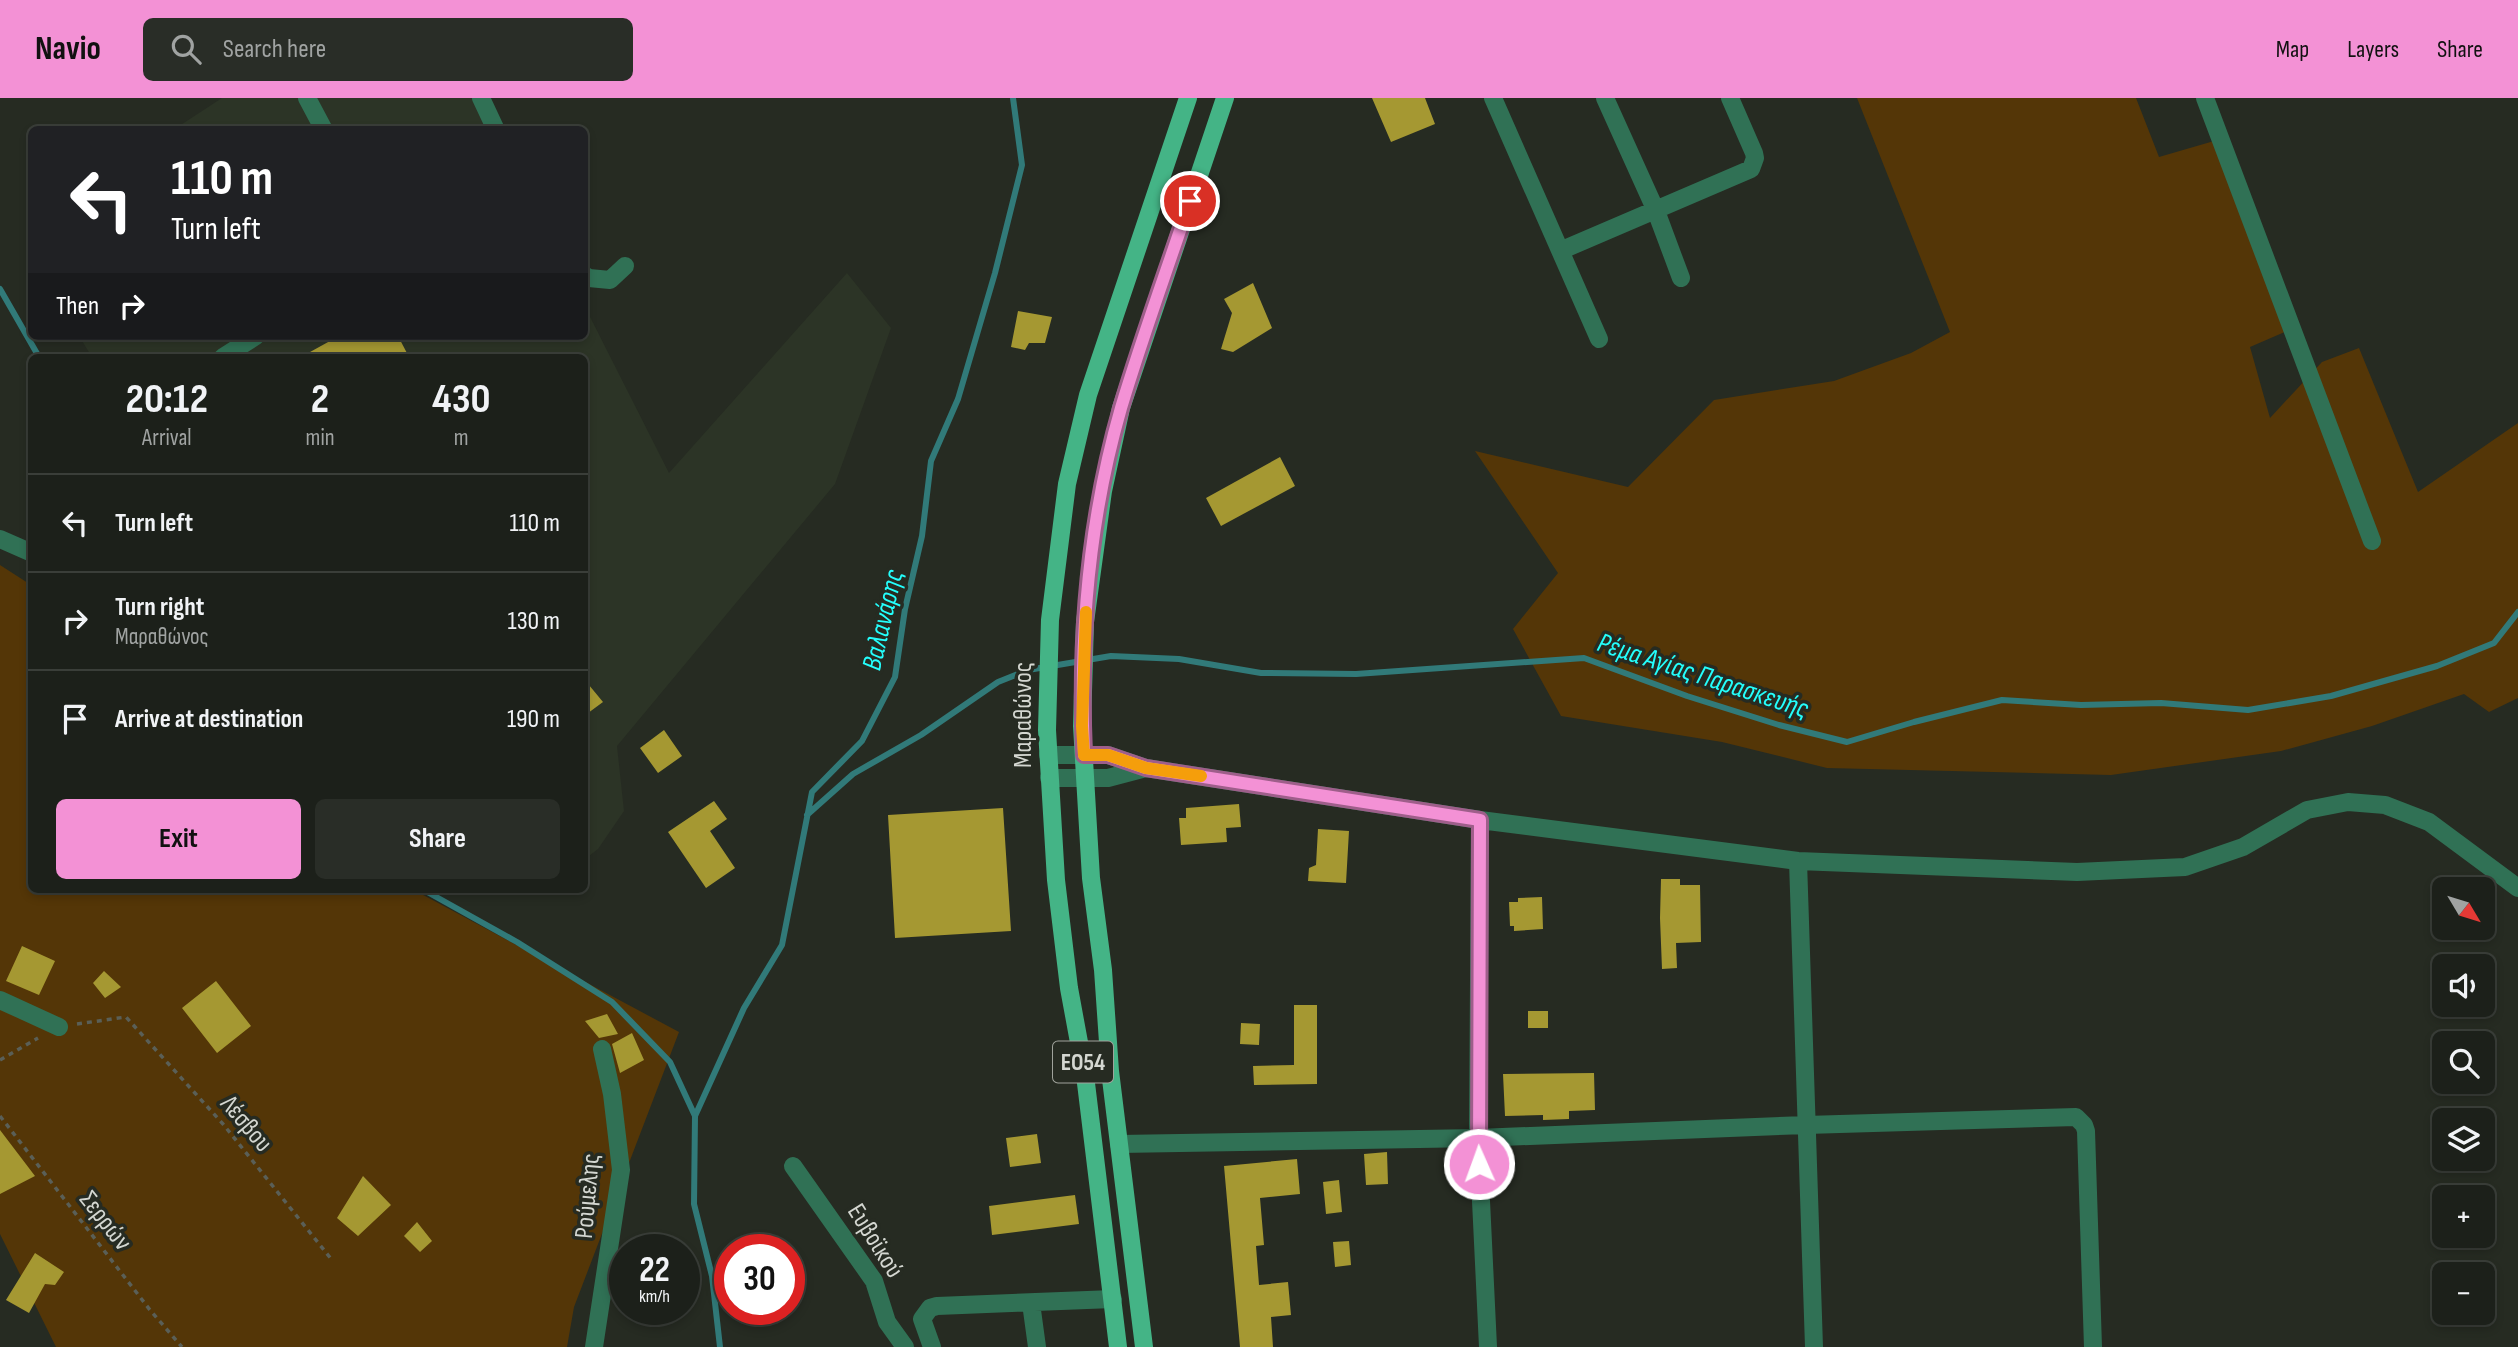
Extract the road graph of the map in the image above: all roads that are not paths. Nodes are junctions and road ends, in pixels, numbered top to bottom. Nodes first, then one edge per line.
1 (307, 98) edge
2 (481, 98) edge
3 (1188, 98) edge
4 (1225, 98) edge
5 (1493, 98) edge
6 (1605, 98) edge
7 (1730, 98) edge
8 (2205, 98) edge
9 (322, 126) edge
10 (494, 126) edge
11 (1656, 211) junction
12 (1562, 250) junction
13 (625, 266) dead end
14 (588, 277) edge
15 (1681, 278) dead end
16 (1599, 339) dead end
17 (250, 340) edge
18 (228, 354) edge
19 (0, 539) edge
20 (2372, 541) dead end
21 (28, 551) edge
22 (1048, 755) junction
23 (1084, 755) junction
24 (1146, 768) junction
25 (1049, 778) junction
26 (1085, 779) junction
27 (1480, 820) junction
28 (1798, 861) junction
29 (2516, 883) edge
30 (0, 1000) edge
31 (59, 1027) dead end
32 (602, 1049) dead end
33 (1806, 1125) junction
34 (1478, 1138) junction
35 (1119, 1144) junction
36 (793, 1166) dead end
37 (1113, 1299) junction
38 (1031, 1303) junction
39 (594, 1347) edge
40 (905, 1347) edge
41 (932, 1347) edge
42 (1037, 1347) edge
43 (1118, 1347) edge
44 (1144, 1347) edge
45 (1488, 1347) edge
46 (1814, 1347) edge
47 (2092, 1347) edge

1 - 9 street
2 - 10 street
3 - 22 main road, Μαραθώνος / ΕΟ54
4 - 23 main road, ΕΟ54
5 - 12 street
6 - 11 street
7 - 11 street
8 - 20 street
11 - 12 street
11 - 15 street
12 - 16 street
13 - 14 street
17 - 18 street
19 - 21 street
22 - 23 street
22 - 25 main road, Μαραθώνος / ΕΟ54
23 - 24 street
23 - 26 main road, ΕΟ54
24 - 26 street
24 - 27 street
25 - 26 street
25 - 37 main road, Μαραθώνος / ΕΟ54
26 - 35 main road, ΕΟ54
27 - 28 street
27 - 34 street
28 - 29 street
28 - 33 street
30 - 31 street
32 - 39 street, Ρούμελης
33 - 34 street
33 - 46 street
33 - 47 street
34 - 35 street
34 - 45 street
35 - 44 main road, ΕΟ54
36 - 40 street, Ευβοϊκού
37 - 38 street
37 - 43 main road, Μαραθώνος / ΕΟ54
38 - 41 street
38 - 42 street

